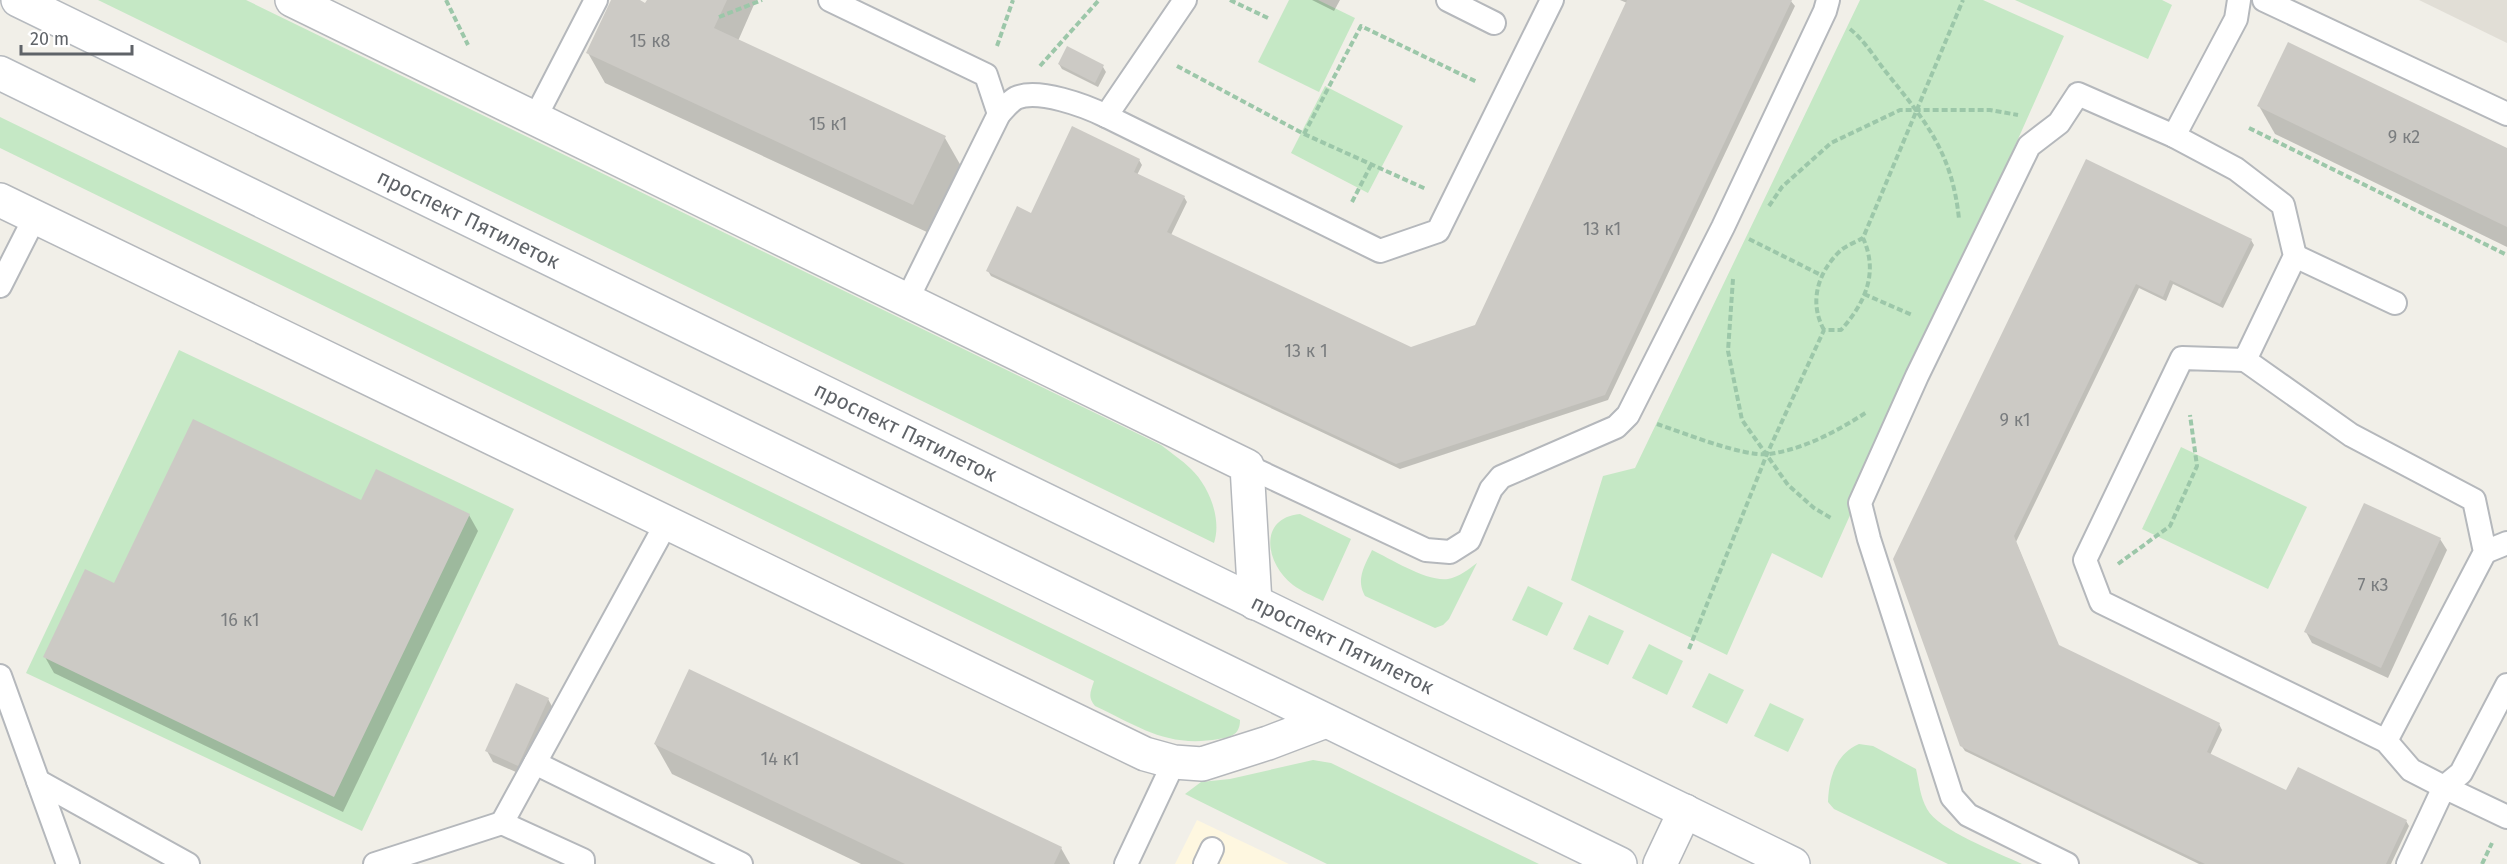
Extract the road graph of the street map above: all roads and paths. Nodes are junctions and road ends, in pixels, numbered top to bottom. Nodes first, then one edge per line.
1 (18, 0) edge
2 (292, 0) edge
3 (446, 0) edge
4 (596, 0) edge
5 (762, 0) edge
6 (830, 0) edge
7 (1013, 0) edge
8 (1099, 0) edge
9 (1185, 0) edge
10 (1230, 0) edge
11 (1448, 0) edge
12 (1552, 0) edge
13 (1962, 0) edge
14 (2239, 0) edge
15 (2264, 0) edge
16 (1827, 5) edge
17 (719, 17) dead end
18 (1270, 20) dead end
19 (1494, 23) dead end
20 (469, 47) dead end
21 (1150, 51) junction
22 (0, 73) edge
23 (987, 75) junction
24 (1505, 95) junction
25 (1017, 98) junction
26 (1917, 110) junction
27 (999, 114) junction
28 (2507, 114) edge
29 (1106, 116) junction
30 (535, 118) junction
31 (2059, 123) junction
32 (2249, 128) dead end
33 (1305, 135) junction
34 (2174, 136) junction
35 (1371, 165) junction
36 (0, 200) edge
37 (1453, 201) junction
38 (1765, 213) dead end
39 (35, 217) junction
40 (1959, 223) dead end
41 (1337, 230) junction
42 (1753, 230) dead end
43 (1747, 238) junction
44 (1863, 238) junction
45 (1744, 247) dead end
46 (2507, 255) edge
47 (2295, 256) junction
48 (1733, 273) dead end
49 (1821, 275) junction
50 (0, 286) edge
51 (1864, 294) junction
52 (907, 300) junction
53 (2395, 303) dead end
54 (1941, 328) junction
55 (1824, 330) junction
56 (2245, 360) junction
57 (1917, 376) junction
58 (2190, 412) dead end
59 (1628, 415) junction
60 (1767, 454) junction
61 (1247, 466) junction
62 (667, 522) junction
63 (1869, 538) junction
64 (2507, 543) edge
65 (2485, 552) junction
66 (2094, 583) junction
67 (1255, 603) junction
68 (1689, 649) dead end
69 (0, 676) edge
70 (2507, 686) edge
71 (1326, 721) junction
72 (2386, 741) junction
73 (1174, 762) junction
74 (535, 763) junction
75 (38, 781) junction
76 (2444, 787) junction
77 (1685, 812) junction
78 (2507, 817) edge
79 (502, 823) junction
80 (2500, 843) dead end
81 (68, 864) edge
82 (188, 864) edge
83 (375, 864) edge
84 (583, 864) edge
85 (741, 864) edge
86 (1126, 864) edge
87 (1620, 864) edge
88 (1660, 864) edge
89 (1792, 864) edge
90 (2067, 864) edge
91 (2408, 864) edge
92 (2482, 864) edge

1 - 67 street, проспект Пятилеток
2 - 30 street
3 - 20 path
4 - 30 lane
5 - 17 path
6 - 23 lane
7 - 23 path
8 - 25 path
9 - 21 lane
10 - 18 path
11 - 19 lane
12 - 24 lane
13 - 26 path
14 - 34 lane
15 - 28 lane
16 - 26 path
16 - 59 lane
21 - 29 lane
21 - 33 path
22 - 71 street
23 - 27 lane
24 - 33 path
24 - 37 lane
25 - 27 lane
25 - 29 lane
26 - 31 path
26 - 38 path
26 - 40 path
26 - 44 path
27 - 52 lane
29 - 41 lane
30 - 52 street
31 - 34 lane
31 - 54 lane
32 - 46 path
33 - 35 path
34 - 47 lane
35 - 37 path
35 - 41 path
36 - 39 street
37 - 41 lane
39 - 50 lane
39 - 62 street
42 - 43 path
43 - 45 path
43 - 49 path
44 - 49 path
44 - 51 path
47 - 53 lane
47 - 56 lane
48 - 60 path
49 - 55 path
51 - 54 path
51 - 55 path
52 - 61 street
54 - 57 lane
55 - 60 path
56 - 65 lane
56 - 66 lane
57 - 60 path
57 - 63 lane
58 - 66 path
59 - 60 path
59 - 61 lane
60 - 63 path
60 - 68 path
61 - 67 street
62 - 73 street
62 - 74 lane
63 - 90 lane
64 - 65 lane
65 - 72 lane
66 - 72 lane
67 - 77 street, проспект Пятилеток
69 - 75 lane
70 - 76 lane
71 - 73 street
71 - 87 street
72 - 76 lane
73 - 86 lane
74 - 79 lane
74 - 85 lane
75 - 81 lane
75 - 82 lane
76 - 78 lane
76 - 91 lane
77 - 88 street
77 - 89 street, проспект Пятилеток
79 - 83 lane
79 - 84 lane
80 - 92 path

